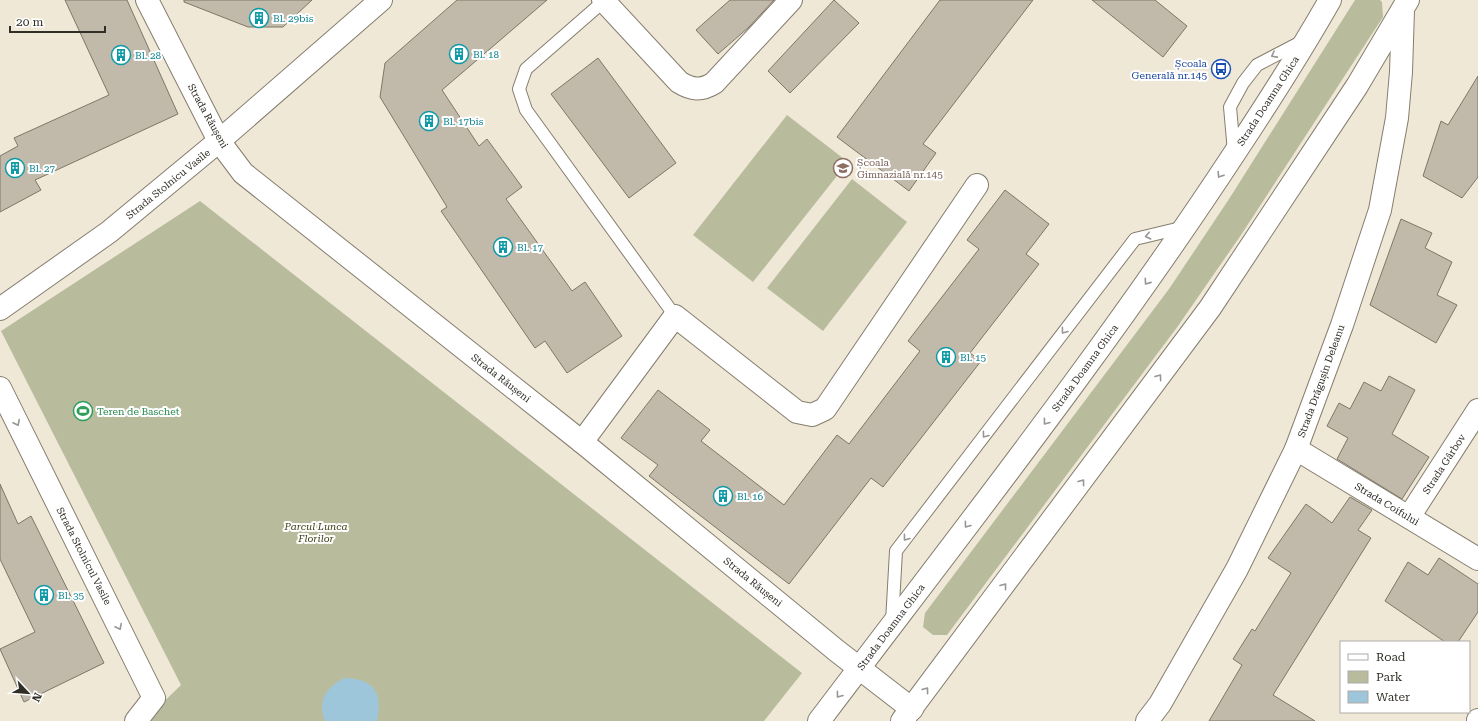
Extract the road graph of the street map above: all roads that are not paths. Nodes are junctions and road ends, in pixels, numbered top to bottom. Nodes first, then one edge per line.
1 (147, 0) edge
2 (381, 0) edge
3 (604, 0) edge
4 (792, 0) edge
5 (1330, 0) edge
6 (1405, 5) edge
7 (1309, 37) junction
8 (220, 141) junction
9 (1234, 154) junction
10 (977, 185) dead end
11 (1186, 227) junction
12 (0, 309) edge
13 (675, 316) junction
14 (0, 388) edge
15 (1478, 410) edge
16 (582, 442) junction
17 (1296, 449) junction
18 (1409, 517) junction
19 (1478, 559) edge
20 (892, 626) junction
21 (859, 668) junction
22 (907, 715) edge
23 (136, 721) edge
24 (819, 721) edge
25 (1147, 721) edge

1 - 8 street, Strada Răușeni
2 - 8 street, Strada Stolnicu Vasile
3 - 4 street
3 - 13 lane
5 - 7 street, Strada Doamna Ghica
6 - 17 street, Strada Drăgușin Deleanu
22 -> 6 street
7 - 9 street, Strada Doamna Ghica
7 -> 9 lane
8 - 12 street, Strada Stolnicu Vasile
8 - 16 street, Strada Răușeni
9 -> 11 street, Strada Doamna Ghica
10 - 13 street
11 -> 20 street, Strada Doamna Ghica
11 -> 20 lane
13 - 16 street
14 -> 23 street, Strada Stolnicul Vasile
15 - 18 street, Strada Gârbov
16 - 21 street, Strada Răușeni
17 - 18 street, Strada Coifului
17 - 25 street, Strada Drăgușin Deleanu
18 - 19 street, Strada Coifului
20 - 21 street, Strada Doamna Ghica
21 - 22 street, Strada Răușeni
21 -> 24 street, Strada Doamna Ghica

